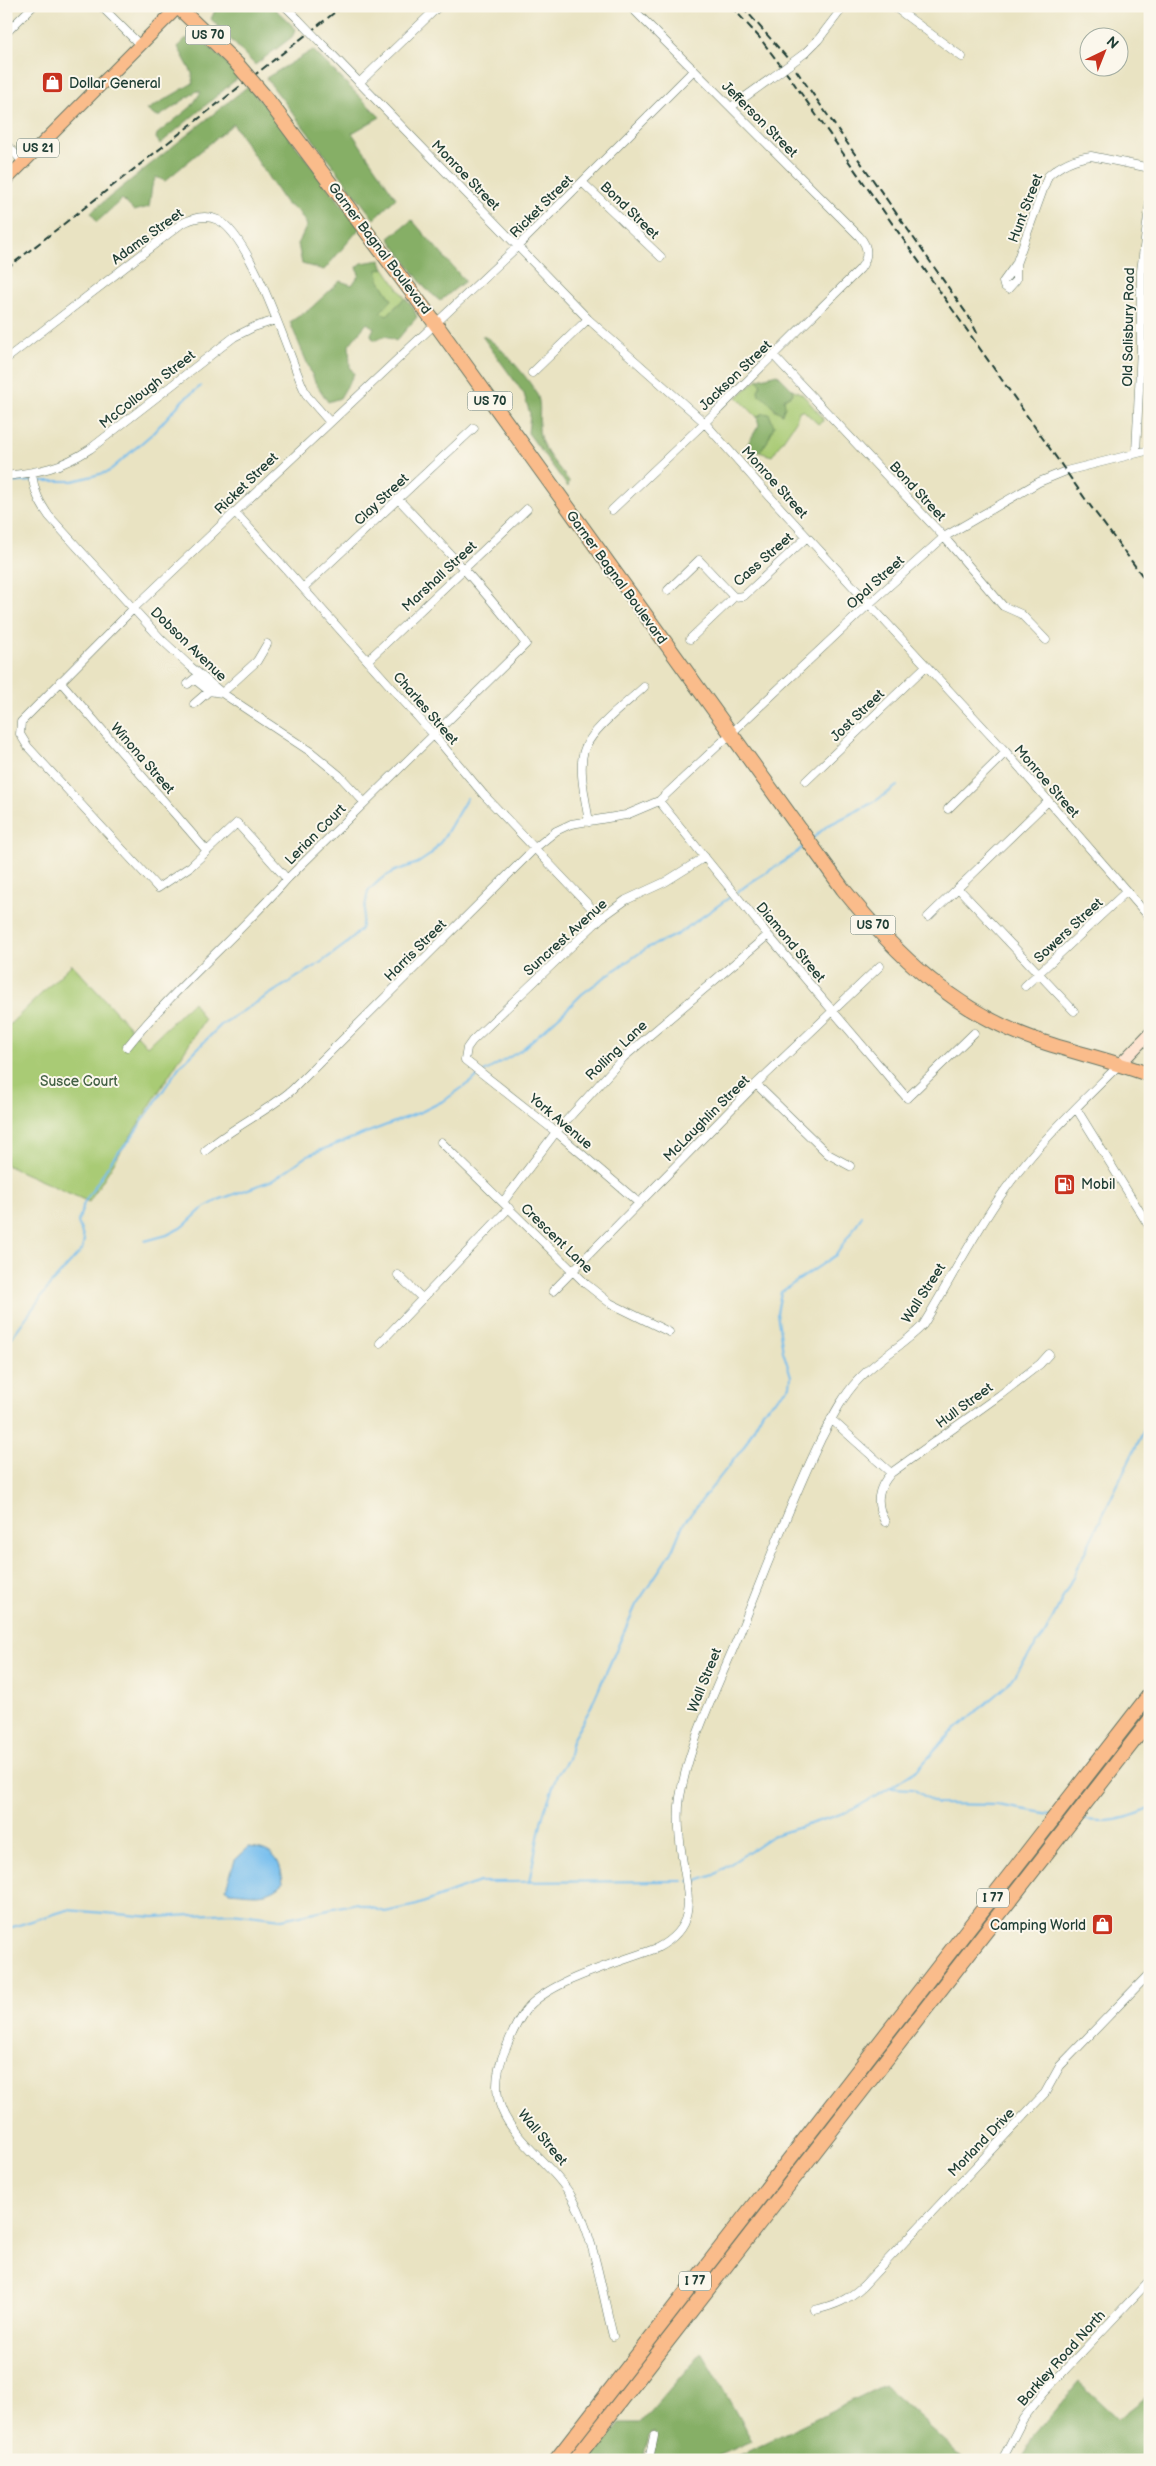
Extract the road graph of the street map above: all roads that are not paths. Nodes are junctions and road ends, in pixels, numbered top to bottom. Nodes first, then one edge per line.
1 (33, 6) edge
2 (101, 6) edge
3 (285, 6) edge
4 (438, 6) edge
5 (630, 6) edge
6 (844, 6) edge
7 (893, 6) edge
8 (178, 7) edge
9 (6, 33) edge
10 (140, 45) junction
11 (962, 57) dead end
12 (694, 70) junction
13 (359, 82) junction
14 (731, 107) junction
15 (6, 144) edge
16 (24, 162) junction
17 (1150, 168) edge
18 (6, 180) edge
19 (582, 182) junction
20 (1150, 201) edge
21 (517, 247) junction
22 (868, 252) joint
23 (661, 257) dead end
24 (1016, 264) dead end
25 (276, 320) junction
26 (588, 320) junction
27 (435, 323) junction
28 (773, 355) junction
29 (6, 359) edge
30 (532, 373) dead end
31 (329, 421) junction
32 (704, 422) junction
33 (474, 428) dead end
34 (1150, 450) edge
35 (1136, 453) junction
36 (32, 473) junction
37 (6, 476) edge
38 (398, 499) junction
39 (528, 509) dead end
40 (612, 510) dead end
41 (235, 512) junction
42 (808, 537) junction
43 (944, 537) junction
44 (465, 569) junction
45 (304, 587) junction
46 (668, 590) dead end
47 (734, 597) junction
48 (868, 604) junction
49 (134, 608) junction
50 (690, 639) dead end
51 (1046, 640) dead end
52 (266, 644) dead end
53 (368, 660) junction
54 (926, 666) junction
55 (60, 681) junction
56 (188, 684) dead end
57 (644, 687) dead end
58 (209, 691) junction
59 (222, 693) junction
60 (194, 704) dead end
61 (732, 732) junction
62 (433, 734) junction
63 (1006, 752) junction
64 (806, 781) dead end
65 (660, 801) junction
66 (1048, 801) junction
67 (364, 802) junction
68 (948, 809) dead end
69 (589, 822) junction
70 (535, 848) junction
71 (208, 851) junction
72 (705, 857) junction
73 (287, 879) junction
74 (958, 888) junction
75 (1128, 891) junction
76 (928, 917) dead end
77 (602, 918) junction
78 (1150, 918) edge
79 (768, 935) junction
80 (880, 966) dead end
81 (1039, 974) junction
82 (1025, 986) dead end
83 (832, 1010) junction
84 (1074, 1011) dead end
85 (974, 1033) dead end
86 (1150, 1033) edge
87 (127, 1047) dead end
88 (465, 1060) joint
89 (1120, 1064) junction
90 (1150, 1064) edge
91 (1150, 1075) edge
92 (756, 1084) junction
93 (1076, 1108) junction
94 (556, 1132) junction
95 (442, 1142) dead end
96 (205, 1151) dead end
97 (850, 1166) dead end
98 (638, 1204) junction
99 (506, 1205) junction
100 (1150, 1228) edge
101 (573, 1271) junction
102 (398, 1275) dead end
103 (553, 1291) dead end
104 (422, 1298) junction
105 (669, 1332) dead end
106 (380, 1343) dead end
107 (1049, 1354) dead end
108 (831, 1419) junction
109 (891, 1474) junction
110 (885, 1522) dead end
111 (1150, 1693) edge
112 (1150, 1720) edge
113 (1150, 1973) edge
114 (1150, 2280) edge
115 (815, 2310) dead end
116 (613, 2336) dead end
117 (654, 2436) dead end
118 (556, 2460) edge
119 (575, 2460) edge
120 (649, 2460) edge
121 (1002, 2460) edge

1 - 9 street
2 - 10 street
3 - 13 street, Monroe Street, bridge
4 - 13 street
5 - 12 street, Jefferson Street
6 - 14 street, bridge
7 - 11 street
8 - 10 main road, US 21
8 - 27 highway, Garner Bagnal Boulevard / US 70, bridge
10 - 16 main road, US 21
12 - 14 street, Jefferson Street
12 - 19 street, Ricket Street
13 - 21 street, Monroe Street
14 - 22 street, Jefferson Street
15 - 16 street
16 - 18 main road, US 21
17 - 24 street, Hunt Street
19 - 21 street, Ricket Street
19 - 23 street, Bond Street
20 - 35 street, Old Salisbury Road
21 - 26 street, Monroe Street
21 - 27 street, Ricket Street
22 - 28 street, Jackson Street
25 - 29 street, Adams Street
25 - 31 street, Adams Street
25 - 36 street, McCollough Street
26 - 30 street
26 - 32 street, Monroe Street
27 - 31 street, Ricket Street
27 - 61 highway, Garner Bagnal Boulevard / US 70
28 - 32 street, Jackson Street
28 - 43 street, Bond Street
31 - 41 street, Ricket Street
32 - 40 street, Jackson Street
32 - 42 street, Monroe Street
33 - 38 street, Clay Street
34 - 35 street, Opal Street
35 - 43 street, Opal Street
36 - 37 street, McCollough Street
36 - 49 street, Dobson Avenue
38 - 44 street
38 - 45 street, Clay Street
39 - 44 street, Marshall Street
41 - 45 street, Charles Street
41 - 49 street, Ricket Street
42 - 47 street, Cass Street
42 - 48 street, Monroe Street
43 - 48 street, Opal Street
43 - 51 street, Bond Street
44 - 53 street, Marshall Street
44 - 62 street, Lerian Court
45 - 53 street, Charles Street
46 - 47 street
47 - 50 street, Cass Street
48 - 54 street, Monroe Street
48 - 61 street, Opal Street
49 - 55 street, Ricket Street
49 - 59 street, Dobson Avenue
52 - 59 street
53 - 62 street, Charles Street
54 - 63 street, Monroe Street
54 - 64 street, Jost Street
55 - 71 street, Winona Street
55 - 71 street, Ricket Street
56 - 58 street
57 - 69 street
58 - 59 street
58 - 60 street
59 - 67 street, Dobson Avenue
61 - 65 street, Opal Street
61 - 89 highway, Garner Bagnal Boulevard / US 70
62 - 67 street, Lerian Court
62 - 70 street, Charles Street
63 - 66 street, Monroe Street
63 - 68 street
65 - 69 street, Harris Street
65 - 72 street, Diamond Street
66 - 74 street
66 - 75 street, Monroe Street
67 - 73 street, Lerian Court
69 - 70 street, Harris Street
70 - 77 street, Charles Street
70 - 96 street, Harris Street
71 - 73 street
72 - 77 street, Suncrest Avenue
72 - 79 street, Diamond Street
73 - 87 street, Lerian Court
74 - 76 street
74 - 81 street
75 - 78 street, Monroe Street
75 - 81 street, Sowers Street
77 - 88 street, Suncrest Avenue
79 - 83 street, Diamond Street
79 - 94 street, Rolling Lane
80 - 83 street, McLaughlin Street
81 - 82 street, Sowers Street
81 - 84 street
83 - 85 street, Diamond Street
83 - 92 street, McLaughlin Street
86 - 89 street, Wall Street
88 - 94 street, York Avenue
89 - 90 highway, Garner Bagnal Boulevard / US 70
89 - 91 highway, Garner Bagnal Boulevard / US 70
89 - 93 street, Wall Street
92 - 97 street
92 - 98 street, McLaughlin Street
93 - 100 street
93 - 108 street, Wall Street
94 - 98 street, York Avenue
94 - 99 street, Rolling Lane
95 - 99 street, Crescent Lane
98 - 101 street, McLaughlin Street
99 - 101 street, Crescent Lane
99 - 104 street, Rolling Lane
101 - 103 street, McLaughlin Street
101 - 105 street, Crescent Lane
102 - 104 street
104 - 106 street, Rolling Lane
107 - 109 street, Hull Street
108 - 109 street
108 - 116 street, Wall Street
109 - 110 street
111 - 118 highway, I 77
112 - 119 highway, I 77
113 - 115 street, Morland Drive
114 - 121 street, Barkley Road North
117 - 120 street

